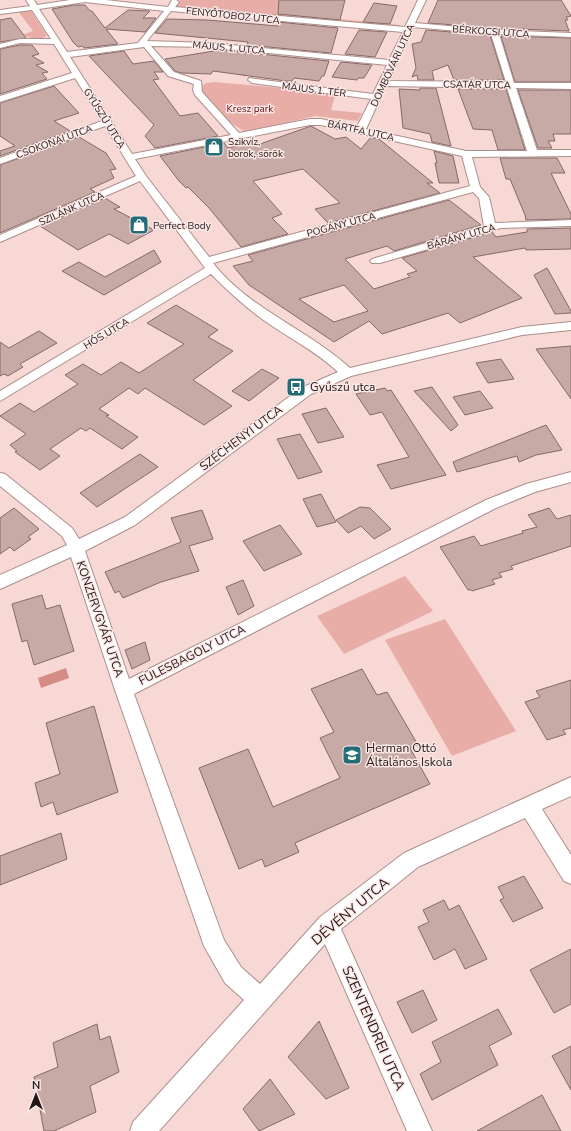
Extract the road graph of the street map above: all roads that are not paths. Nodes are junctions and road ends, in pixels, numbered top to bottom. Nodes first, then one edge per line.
1 (177, 0) edge
2 (422, 0) edge
3 (32, 3) edge
4 (169, 8) junction
5 (0, 12) edge
6 (410, 27) junction
7 (494, 32) junction
8 (571, 35) edge
9 (56, 41) junction
10 (143, 43) junction
11 (0, 46) edge
12 (66, 55) junction
13 (393, 63) junction
14 (78, 74) junction
15 (252, 80) dead end
16 (383, 83) junction
17 (511, 85) junction
18 (571, 86) edge
19 (377, 97) junction
20 (0, 99) edge
21 (108, 122) junction
22 (361, 129) junction
23 (238, 137) junction
24 (571, 153) edge
25 (466, 154) junction
26 (533, 154) junction
27 (129, 157) junction
28 (0, 160) edge
29 (142, 177) junction
30 (475, 188) junction
31 (571, 223) edge
32 (490, 227) junction
33 (0, 240) edge
34 (376, 261) dead end
35 (209, 265) junction
36 (571, 326) edge
37 (347, 373) junction
38 (0, 397) edge
39 (571, 477) edge
40 (0, 478) edge
41 (76, 548) junction
42 (0, 582) edge
43 (124, 690) junction
44 (571, 786) edge
45 (528, 805) junction
46 (571, 874) edge
47 (328, 925) junction
48 (261, 1000) junction
49 (142, 1131) edge
50 (420, 1131) edge

1 - 4 street
2 - 6 street, DOMBÓVÁRI UTCA
3 - 4 street, FENYŐTOBOZ UTCA
3 - 5 street, FENYŐTOBOZ UTCA
3 - 9 street, GYŰSZŰ UTCA
4 - 6 street, FENYŐTOBOZ UTCA
4 - 10 street
6 - 7 street, BÉRKOCSI UTCA
6 - 13 street, DOMBÓVÁRI UTCA
7 - 8 street, BÉRKOCSI UTCA
7 - 17 street
9 - 11 street
9 - 12 street, GYŰSZŰ UTCA
10 - 12 street, MÁJUS 1. UTCA
10 - 13 street, MÁJUS 1. UTCA
10 - 23 street
12 - 14 street, GYŰSZŰ UTCA
13 - 16 street, DOMBÓVÁRI UTCA
14 - 20 street
14 - 21 street, GYŰSZŰ UTCA
15 - 19 street, MÁJUS 1. TÉR
16 - 17 street, CSATÁR UTCA
16 - 19 street, DOMBÓVÁRI UTCA
17 - 18 street, CSATÁR UTCA
17 - 26 street
19 - 22 street, DOMBÓVÁRI UTCA
21 - 27 street, GYŰSZŰ UTCA
21 - 28 street, CSOKONAI UTCA
22 - 23 street, BÁRTFA UTCA
22 - 25 street, BÁRTFA UTCA
23 - 27 street, BÁRTFA UTCA
24 - 26 street, BÁRTFA UTCA
25 - 26 street, BÁRTFA UTCA
25 - 30 street
27 - 29 street, GYŰSZŰ UTCA
29 - 33 street, SZILÁNK UTCA
29 - 35 street, GYŰSZŰ UTCA
30 - 32 street
30 - 35 street, POGÁNY UTCA
31 - 32 street, BÁRÁNY UTCA
32 - 34 street, BÁRÁNY UTCA
35 - 37 street, GYŰSZŰ UTCA
35 - 38 street, HŐS UTCA
36 - 37 street, SZÉCHENYI UTCA
37 - 41 street, SZÉCHENYI UTCA
39 - 43 street, FÜLESBAGOLY UTCA
40 - 41 street, KONZERVGYÁR UTCA
41 - 42 street, SZÉCHENYI UTCA
41 - 43 street, KONZERVGYÁR UTCA
43 - 48 street, FÜLESBAGOLY UTCA
44 - 45 street, DÉVÉNY UTCA
45 - 46 street
45 - 47 street, DÉVÉNY UTCA
47 - 48 street, DÉVÉNY UTCA
47 - 50 street, SZENTENDREI UTCA
48 - 49 street, DÉVÉNY UTCA

